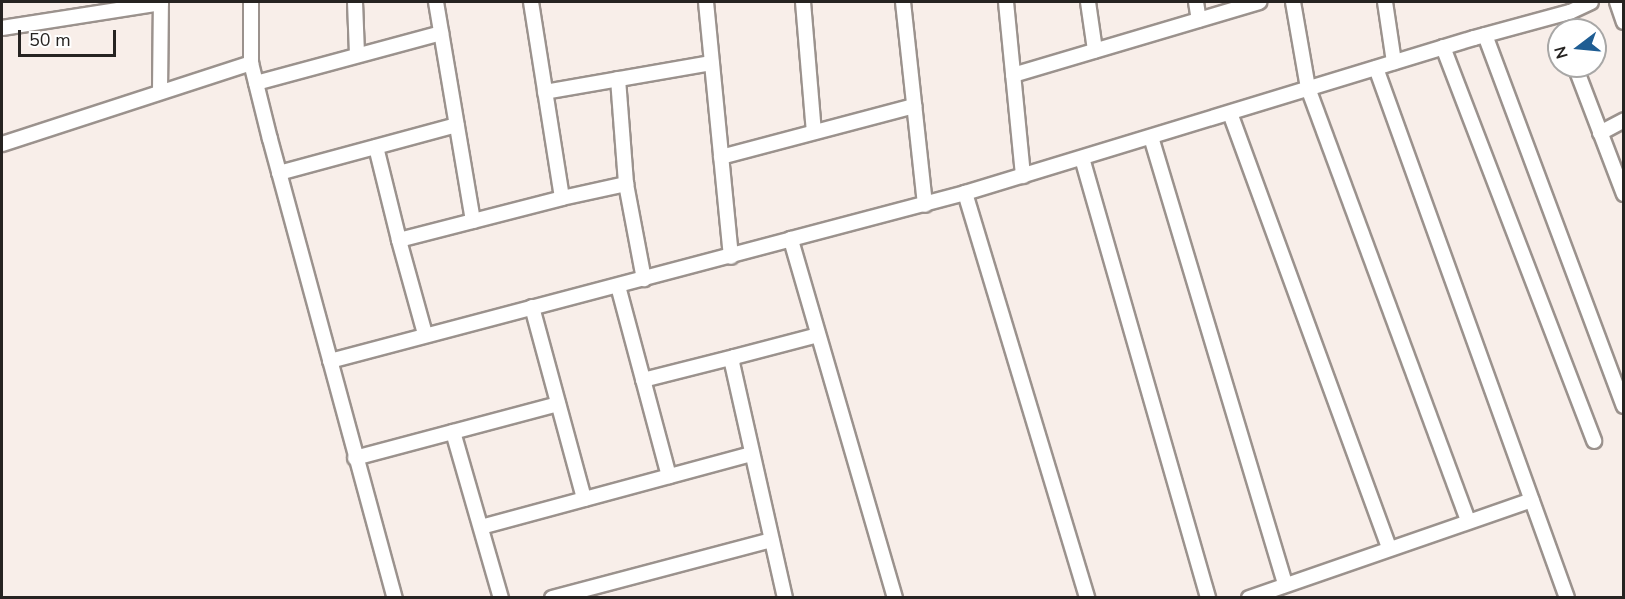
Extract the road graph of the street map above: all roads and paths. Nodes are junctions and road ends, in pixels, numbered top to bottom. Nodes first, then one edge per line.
1 (161, 2) edge
2 (251, 2) edge
3 (355, 2) edge
4 (436, 2) edge
5 (531, 2) edge
6 (706, 2) edge
7 (803, 2) edge
8 (903, 2) edge
9 (1006, 2) edge
10 (1088, 2) edge
11 (1196, 2) edge
12 (1259, 2) edge
13 (1293, 2) edge
14 (1385, 2) edge
15 (1588, 2) edge
16 (1617, 2) edge
17 (74, 8) edge
18 (1556, 16) joint
19 (1199, 20) junction
20 (1623, 22) edge
21 (2, 28) edge
22 (441, 33) junction
23 (1485, 35) junction
24 (1443, 47) junction
25 (1095, 50) junction
26 (357, 56) junction
27 (1394, 62) junction
28 (251, 63) junction
29 (712, 63) junction
30 (1376, 68) junction
31 (1013, 75) junction
32 (1579, 78) edge
33 (618, 79) junction
34 (256, 83) junction
35 (1308, 88) junction
36 (160, 92) junction
37 (545, 92) junction
38 (914, 106) junction
39 (1230, 113) junction
40 (1623, 120) edge
41 (457, 125) junction
42 (814, 132) junction
43 (1600, 133) junction
44 (1151, 137) junction
45 (2, 144) edge
46 (376, 147) junction
47 (721, 157) junction
48 (1082, 158) junction
49 (279, 173) junction
50 (1023, 176) junction
51 (626, 184) junction
52 (1623, 190) edge
53 (965, 193) junction
54 (562, 198) junction
55 (925, 205) junction
56 (473, 221) junction
57 (791, 239) junction
58 (399, 240) junction
59 (731, 257) junction
60 (644, 279) junction
61 (618, 286) junction
62 (532, 307) junction
63 (425, 334) junction
64 (818, 335) junction
65 (734, 357) junction
66 (330, 361) junction
67 (643, 380) junction
68 (558, 404) junction
69 (1623, 406) edge
70 (453, 432) junction
71 (1594, 441) dead end
72 (751, 454) junction
73 (355, 458) junction
74 (669, 476) junction
75 (584, 499) junction
76 (1532, 500) junction
77 (1468, 521) junction
78 (481, 527) junction
79 (771, 540) junction
80 (1389, 547) junction
81 (1285, 584) junction
82 (589, 592) edge
83 (395, 597) edge
84 (501, 597) edge
85 (552, 597) edge
86 (785, 597) edge
87 (895, 597) edge
88 (1087, 597) edge
89 (1208, 597) edge
90 (1249, 597) edge
91 (1568, 597) edge

1 - 17 street
1 - 36 street
2 - 28 street
3 - 26 street
4 - 22 street
5 - 37 street
6 - 29 street
7 - 42 street
8 - 38 street
9 - 31 street
10 - 25 street
11 - 19 street
12 - 19 street
13 - 35 street
14 - 27 street
15 - 18 street
16 - 20 street
17 - 21 street
18 - 23 street
19 - 25 street
22 - 26 street
22 - 41 street
23 - 24 street
23 - 69 street
24 - 27 street
24 - 71 street
25 - 31 street
26 - 34 street
27 - 30 street
28 - 34 street
28 - 36 street
29 - 33 street
29 - 47 street
30 - 35 street
30 - 76 street
31 - 50 street
32 - 43 street
33 - 37 street
33 - 51 street
34 - 49 street
35 - 39 street
35 - 77 street
36 - 45 street
37 - 54 street
38 - 42 street
38 - 55 street
39 - 44 street
39 - 80 street
40 - 43 street
41 - 46 street
41 - 56 street
42 - 47 street
43 - 52 street
44 - 48 street
44 - 81 street
46 - 49 street
46 - 58 street
47 - 59 street
48 - 50 street
48 - 89 street
49 - 66 street
50 - 53 street
51 - 54 street
51 - 60 street
53 - 55 street
53 - 88 street
54 - 56 street
55 - 57 street
56 - 58 street
57 - 59 street
57 - 64 street
58 - 63 street
59 - 60 street
60 - 61 street
61 - 62 street
61 - 67 street
62 - 63 street
62 - 68 street
63 - 66 street
64 - 65 street
64 - 87 street
65 - 67 street
65 - 72 street
66 - 73 street
67 - 74 street
68 - 70 street
68 - 75 street
70 - 73 street
70 - 78 street
72 - 74 street
72 - 79 street
73 - 83 street
74 - 75 street
75 - 78 street
76 - 77 street
76 - 91 street
77 - 80 street
78 - 84 street
79 - 82 street
79 - 86 street
80 - 81 street
81 - 90 street
82 - 85 street

